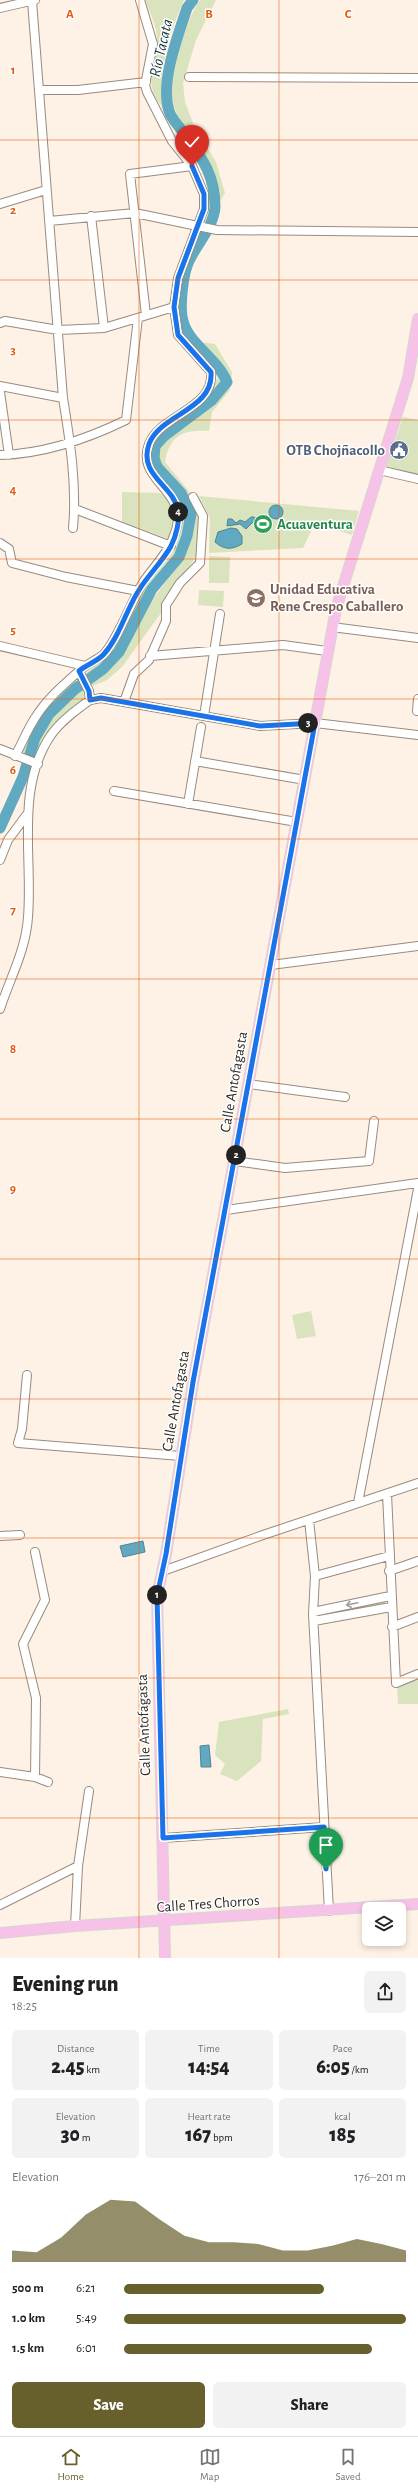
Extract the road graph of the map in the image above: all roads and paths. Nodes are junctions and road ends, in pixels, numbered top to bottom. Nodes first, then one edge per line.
1 (33, 0) edge
2 (140, 0) edge
3 (0, 8) edge
4 (188, 77) dead end
5 (418, 78) edge
6 (146, 82) junction
7 (39, 90) junction
8 (192, 166) junction
9 (46, 190) junction
10 (0, 204) edge
11 (135, 213) junction
12 (91, 216) junction
13 (49, 220) junction
14 (205, 227) junction
15 (418, 232) edge
16 (174, 307) junction
17 (146, 315) junction
18 (138, 318) junction
19 (418, 319) edge
20 (0, 323) edge
21 (104, 328) junction
22 (58, 330) junction
23 (417, 335) edge
24 (0, 386) edge
25 (0, 392) edge
26 (63, 398) junction
27 (70, 442) junction
28 (0, 455) edge
29 (9, 455) junction
30 (379, 470) junction
31 (418, 479) edge
32 (193, 497) dead end
33 (75, 509) junction
34 (73, 528) dead end
35 (0, 544) edge
36 (171, 546) junction
37 (138, 591) junction
38 (220, 614) dead end
39 (332, 628) junction
40 (418, 638) edge
41 (0, 646) edge
42 (214, 651) junction
43 (327, 651) junction
44 (150, 656) junction
45 (82, 672) junction
46 (418, 699) edge
47 (90, 700) junction
48 (124, 702) junction
49 (417, 711) dead end
50 (204, 716) junction
51 (315, 723) junction
52 (201, 727) dead end
53 (418, 734) edge
54 (0, 749) edge
55 (15, 756) junction
56 (195, 761) junction
57 (36, 763) junction
58 (305, 780) junction
59 (114, 791) dead end
60 (188, 804) junction
61 (28, 813) junction
62 (297, 822) junction
63 (4, 840) edge
64 (0, 860) edge
65 (418, 946) edge
66 (271, 965) junction
67 (0, 1009) edge
68 (249, 1084) junction
69 (345, 1097) dead end
70 (374, 1121) dead end
71 (235, 1161) junction
72 (418, 1183) edge
73 (418, 1189) edge
74 (226, 1210) junction
75 (27, 1375) dead end
76 (181, 1456) junction
77 (418, 1483) edge
78 (386, 1494) junction
79 (358, 1503) junction
80 (309, 1520) junction
81 (0, 1535) edge
82 (20, 1535) dead end
83 (35, 1552) dead end
84 (389, 1556) junction
85 (418, 1561) edge
86 (163, 1571) junction
87 (389, 1571) junction
88 (315, 1576) junction
89 (390, 1596) junction
90 (391, 1607) junction
91 (314, 1612) junction
92 (418, 1617) edge
93 (314, 1621) junction
94 (392, 1627) junction
95 (418, 1674) edge
96 (0, 1772) edge
97 (35, 1777) junction
98 (48, 1782) dead end
99 (89, 1791) dead end
100 (324, 1827) junction
101 (163, 1838) junction
102 (78, 1866) junction
103 (418, 1904) edge
104 (0, 1905) edge
105 (329, 1911) junction
106 (164, 1922) junction
107 (75, 1926) junction
108 (0, 1934) edge
109 (165, 1958) edge

1 - 3 street
1 - 7 street
2 - 6 street
4 - 5 street
6 - 7 street
6 - 8 street
7 - 9 street
8 - 11 street
8 - 14 street
9 - 10 street
9 - 13 street
11 - 12 street
11 - 14 street
11 - 17 street
12 - 13 street
12 - 21 street
13 - 22 street
14 - 15 street
14 - 16 street
16 - 17 street
16 - 36 street
17 - 18 street
18 - 21 street
18 - 27 street
19 - 23 main road, Calle Antofagasta
20 - 22 street
21 - 22 street
22 - 26 street
23 - 30 main road, Calle Antofagasta
24 - 26 street
25 - 29 street
26 - 27 street
27 - 29 street
27 - 33 street
28 - 29 street
30 - 31 street
30 - 39 main road, Calle Antofagasta
32 - 44 street
33 - 34 street
33 - 36 street
35 - 37 street
36 - 37 street
37 - 45 street
38 - 42 street
39 - 40 street
39 - 43 main road, Calle Antofagasta
41 - 45 street
42 - 43 street
42 - 44 street
42 - 50 street
43 - 51 main road, Calle Antofagasta
44 - 48 street
45 - 47 street
45 - 55 street
46 - 49 street
47 - 48 street
47 - 57 street
48 - 50 street
50 - 51 street
51 - 53 street
51 - 58 main road, Calle Antofagasta
52 - 56 street
54 - 55 street
55 - 57 street
56 - 58 street
56 - 60 street
57 - 61 street
58 - 62 main road, Calle Antofagasta
59 - 60 street
60 - 62 street
61 - 63 street
61 - 67 street
62 - 66 main road, Calle Antofagasta
63 - 64 street
65 - 66 street
66 - 68 main road, Calle Antofagasta
68 - 69 street
68 - 71 main road, Calle Antofagasta
70 - 71 street
71 - 74 main road, Calle Antofagasta
72 - 74 street
73 - 79 street
74 - 76 main road, Calle Antofagasta
75 - 76 street
76 - 86 main road, Calle Antofagasta
77 - 78 street
78 - 79 street
78 - 84 street
79 - 80 street
80 - 86 street
80 - 88 street
81 - 82 street
83 - 97 street
84 - 87 street
84 - 88 street
85 - 87 street
86 - 101 main road, Calle Antofagasta
87 - 89 street
88 - 91 street
89 - 90 street
89 -> 91 street
90 - 93 street
90 - 94 street
91 - 93 street
92 - 94 street
93 - 100 street
94 - 95 street
96 - 97 street
97 - 98 street
99 - 102 street
100 - 101 street
100 - 105 street
101 - 106 main road, Calle Antofagasta
102 - 104 street
102 - 107 street
103 - 105 main road, Calle Tres Chorros
105 - 106 main road, Calle Tres Chorros
106 - 107 main road, Calle Tres Chorros
106 - 109 main road, Calle Antofagasta
107 - 108 main road, Calle Tres Chorros

